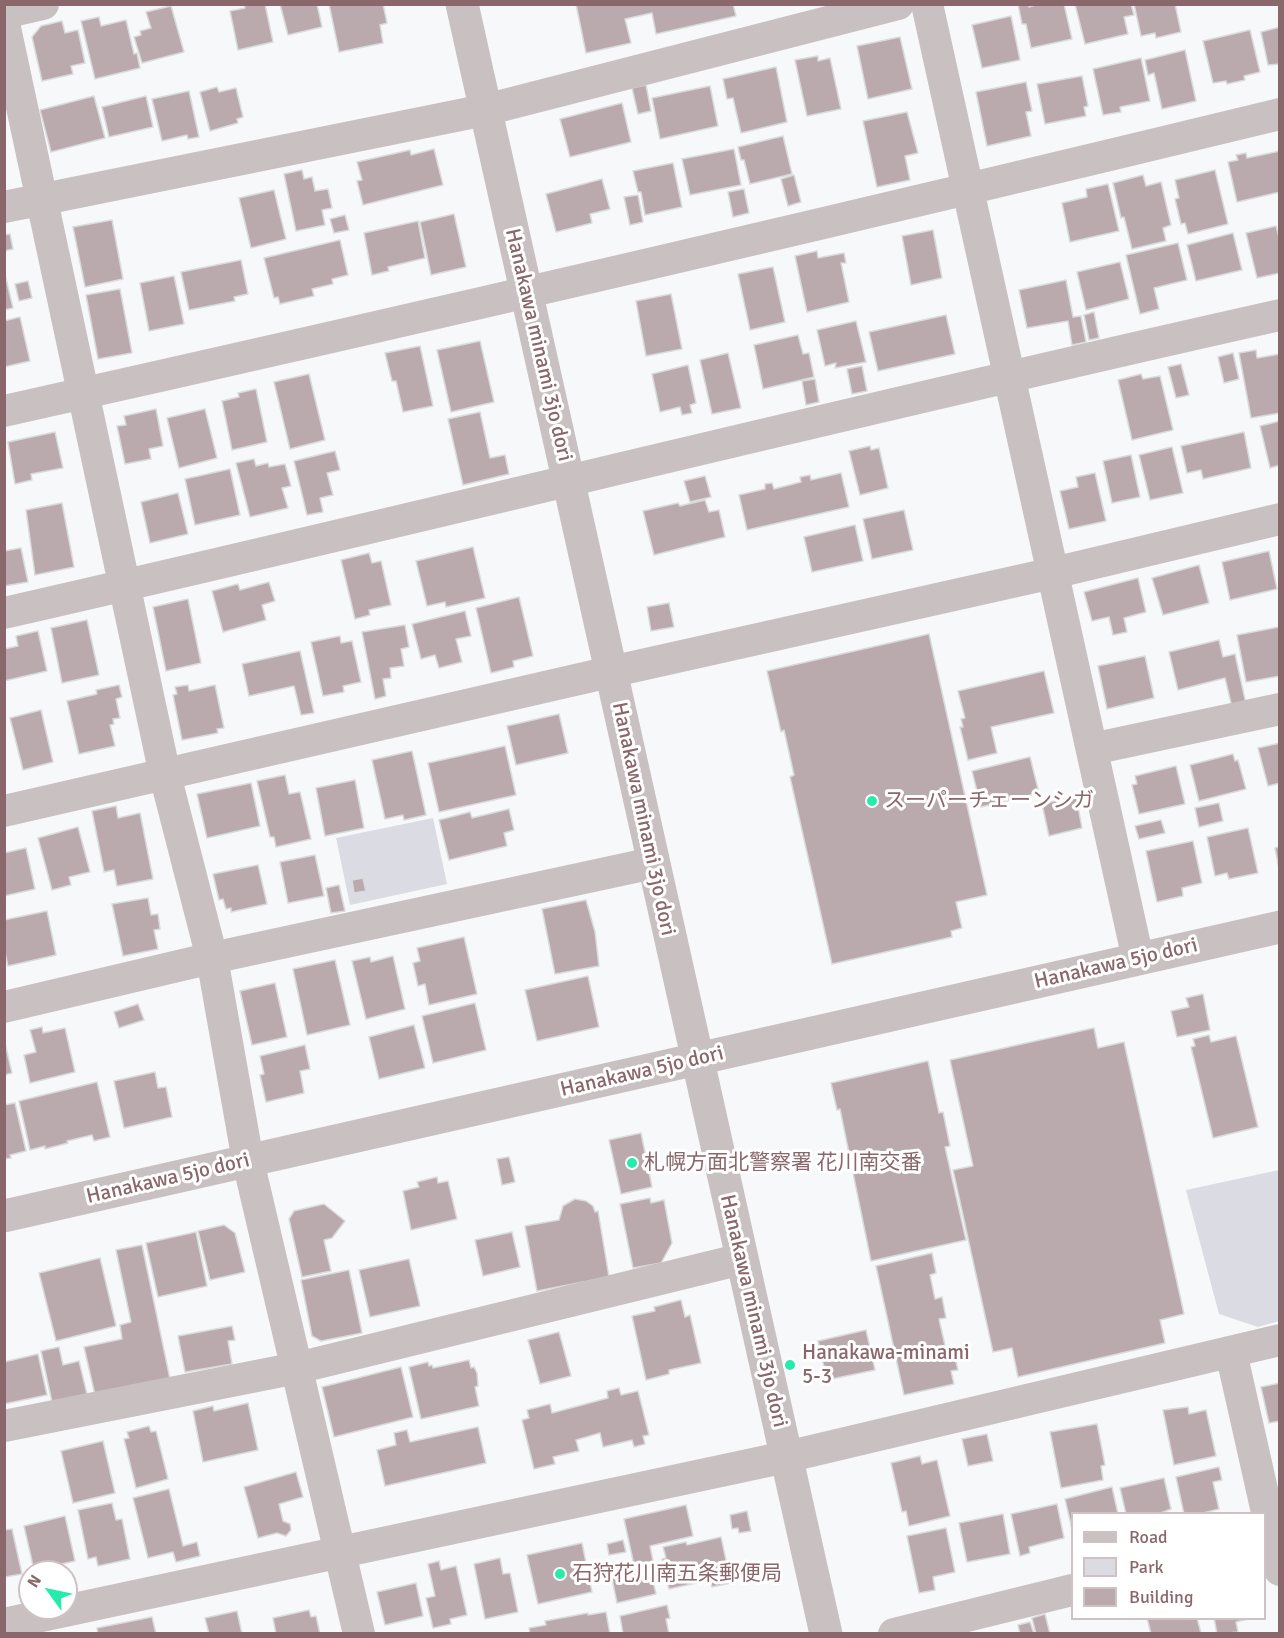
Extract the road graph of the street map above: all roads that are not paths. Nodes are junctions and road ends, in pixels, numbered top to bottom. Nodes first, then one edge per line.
1 (43, 4) edge
2 (462, 4) edge
3 (898, 4) edge
4 (927, 4) edge
5 (4, 13) edge
6 (4, 23) edge
7 (485, 110) junction
8 (1280, 114) edge
9 (968, 190) junction
10 (42, 198) junction
11 (4, 207) edge
12 (526, 294) junction
13 (1280, 315) edge
14 (1009, 375) junction
15 (84, 394) junction
16 (4, 411) edge
17 (568, 482) junction
18 (1280, 519) edge
19 (1053, 573) junction
20 (125, 586) junction
21 (4, 613) edge
22 (610, 672) junction
23 (1280, 710) edge
24 (1092, 749) junction
25 (165, 775) junction
26 (4, 811) edge
27 (653, 863) junction
28 (1280, 927) edge
29 (212, 958) junction
30 (1138, 959) junction
31 (4, 1007) edge
32 (697, 1060) junction
33 (248, 1161) junction
34 (4, 1216) edge
35 (742, 1259) junction
36 (1280, 1340) edge
37 (1231, 1352) junction
38 (297, 1368) junction
39 (4, 1426) edge
40 (786, 1458) junction
41 (1266, 1512) edge
42 (1266, 1512) edge
43 (1274, 1549) edge
44 (340, 1553) junction
45 (1071, 1590) edge
46 (4, 1624) edge
47 (359, 1634) edge
48 (826, 1634) edge
49 (894, 1634) edge

1 - 5 street
2 - 7 street, Hanakawa minami 3jo dori
3 - 7 street
4 - 9 street
6 - 10 street
7 - 10 street
7 - 12 street, Hanakawa minami 3jo dori
8 - 9 street
9 - 12 street
9 - 14 street
10 - 11 street
10 - 15 street
12 - 15 street
12 - 17 street, Hanakawa minami 3jo dori
13 - 14 street
14 - 17 street
14 - 19 street
15 - 16 street
15 - 20 street
17 - 20 street
17 - 22 street, Hanakawa minami 3jo dori
18 - 19 street
19 - 22 street
19 - 24 street
20 - 21 street
20 - 25 street
22 - 25 street
22 - 27 street, Hanakawa minami 3jo dori
23 - 24 street
24 - 30 street
25 - 26 street
25 - 29 street
27 - 29 street
27 - 32 street, Hanakawa minami 3jo dori
28 - 30 street, Hanakawa 5jo dori
29 - 31 street
29 - 33 street
30 - 32 street, Hanakawa 5jo dori
32 - 33 street, Hanakawa 5jo dori
32 - 35 street, Hanakawa minami 3jo dori
33 - 34 street, Hanakawa 5jo dori
33 - 38 street
35 - 38 street
35 - 40 street, Hanakawa minami 3jo dori
36 - 37 street
37 - 40 street
37 - 42 street
38 - 39 street
38 - 44 street
40 - 44 street
40 - 48 street, Hanakawa minami 3jo dori
41 - 43 street
44 - 46 street
44 - 47 street
45 - 49 street

